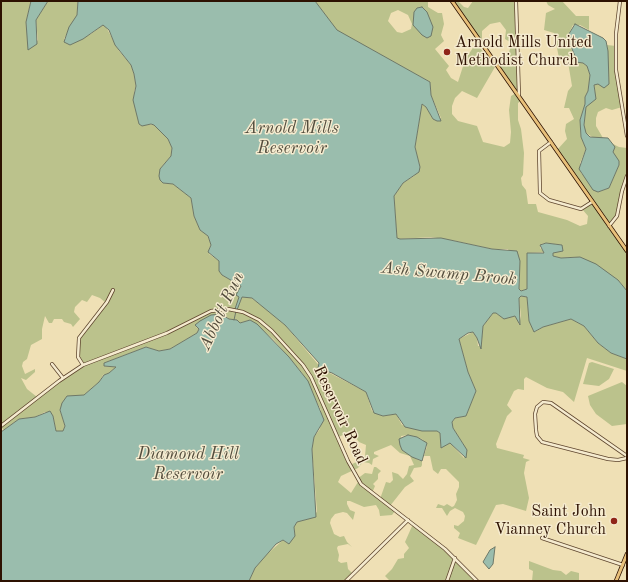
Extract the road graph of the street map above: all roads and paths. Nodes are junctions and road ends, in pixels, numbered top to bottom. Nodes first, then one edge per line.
1 (452, 1) edge
2 (516, 1) edge
3 (620, 1) edge
4 (519, 96) junction
5 (627, 136) edge
6 (551, 142) junction
7 (627, 176) edge
8 (592, 202) junction
9 (609, 226) junction
10 (627, 252) edge
11 (113, 290) dead end
12 (52, 364) dead end
13 (83, 365) junction
14 (63, 378) junction
15 (2, 425) edge
16 (627, 457) edge
17 (408, 520) junction
18 (542, 538) dead end
19 (627, 556) edge
20 (455, 558) junction
21 (622, 565) junction
22 (346, 581) edge
23 (447, 581) edge
24 (477, 581) edge
25 (616, 581) edge

1 - 4 main road
2 - 4 street
3 - 5 street
4 - 6 main road
6 - 8 main road
6 - 8 street
7 - 9 street
8 - 9 main road
9 - 10 main road
11 - 13 street
12 - 14 street
13 - 14 street, Reservoir Road
13 - 17 street, Reservoir Road
14 - 15 street, Reservoir Road
16 - 16 street
17 - 20 street, Reservoir Road
17 - 22 street
18 - 21 street
19 - 21 main road
20 - 23 street
20 - 24 street, Reservoir Road
21 - 25 main road

